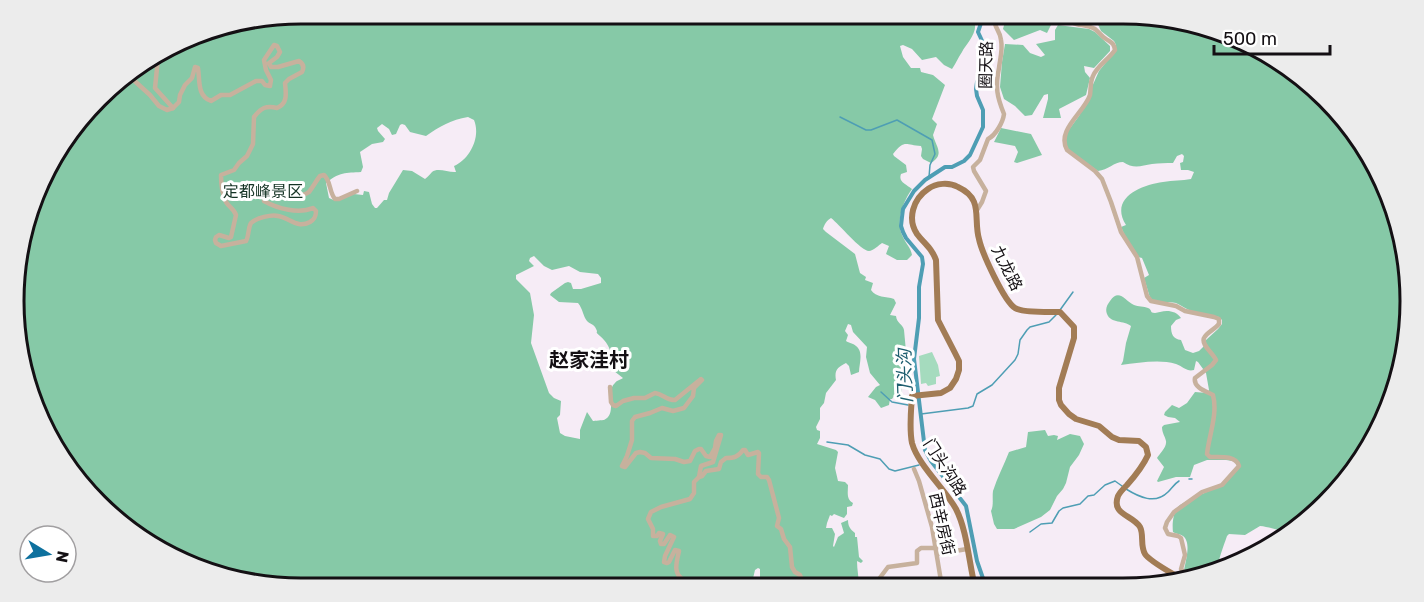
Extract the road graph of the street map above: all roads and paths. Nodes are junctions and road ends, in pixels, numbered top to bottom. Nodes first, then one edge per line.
1 (994, 24) edge
2 (1074, 24) edge
3 (158, 64) edge
4 (134, 80) edge
5 (173, 108) junction
6 (357, 191) dead end
7 (977, 210) junction
8 (610, 387) dead end
9 (916, 396) junction
10 (914, 469) dead end
11 (699, 477) junction
12 (936, 548) junction
13 (967, 549) junction
14 (937, 554) junction
15 (1184, 572) edge
16 (1173, 574) edge
17 (681, 578) edge
18 (801, 578) edge
19 (880, 578) edge
20 (941, 578) edge
21 (974, 578) edge
22 (975, 578) edge

1 - 7 street, 圈天路
2 - 15 street
3 - 5 street
4 - 5 street
5 - 6 street
7 - 9 main road
7 - 16 main road, 九龙路
8 - 11 street
9 - 13 main road, 门头沟路
9 - 22 main road, 门头沟路
10 - 12 street, 西辛房街
11 - 17 street
11 - 18 street
12 - 14 street, 西辛房街
12 - 19 street
13 - 14 street
13 - 21 main road, 门头沟路
14 - 20 street, 西辛房街

